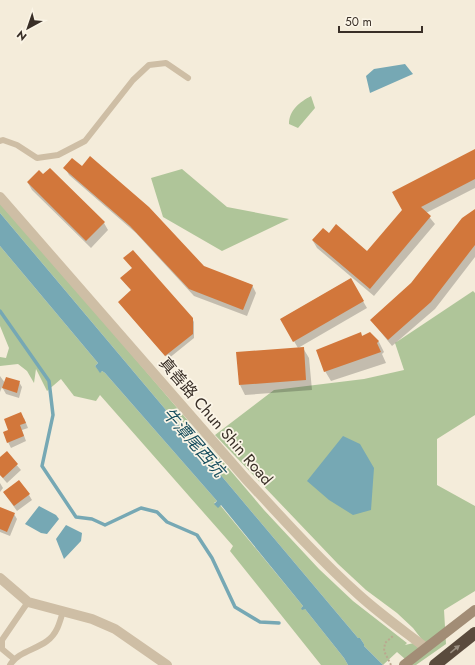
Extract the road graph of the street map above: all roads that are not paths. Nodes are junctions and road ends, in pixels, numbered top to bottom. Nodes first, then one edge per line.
1 (188, 78) dead end
2 (0, 142) edge
3 (0, 197) edge
4 (0, 578) edge
5 (28, 602) junction
6 (475, 610) edge
7 (63, 611) junction
8 (475, 633) edge
9 (426, 648) junction
10 (14, 658) junction
11 (10, 665) edge
12 (167, 665) edge
13 (404, 665) edge
14 (436, 665) edge

1 - 2 lane
3 - 9 street, 真善路 Chun Shin Road
4 - 5 street
5 - 7 street
5 - 10 lane
6 - 9 street
7 - 10 lane
7 - 12 street
14 -> 8 highway
9 - 13 street
10 - 11 lane

